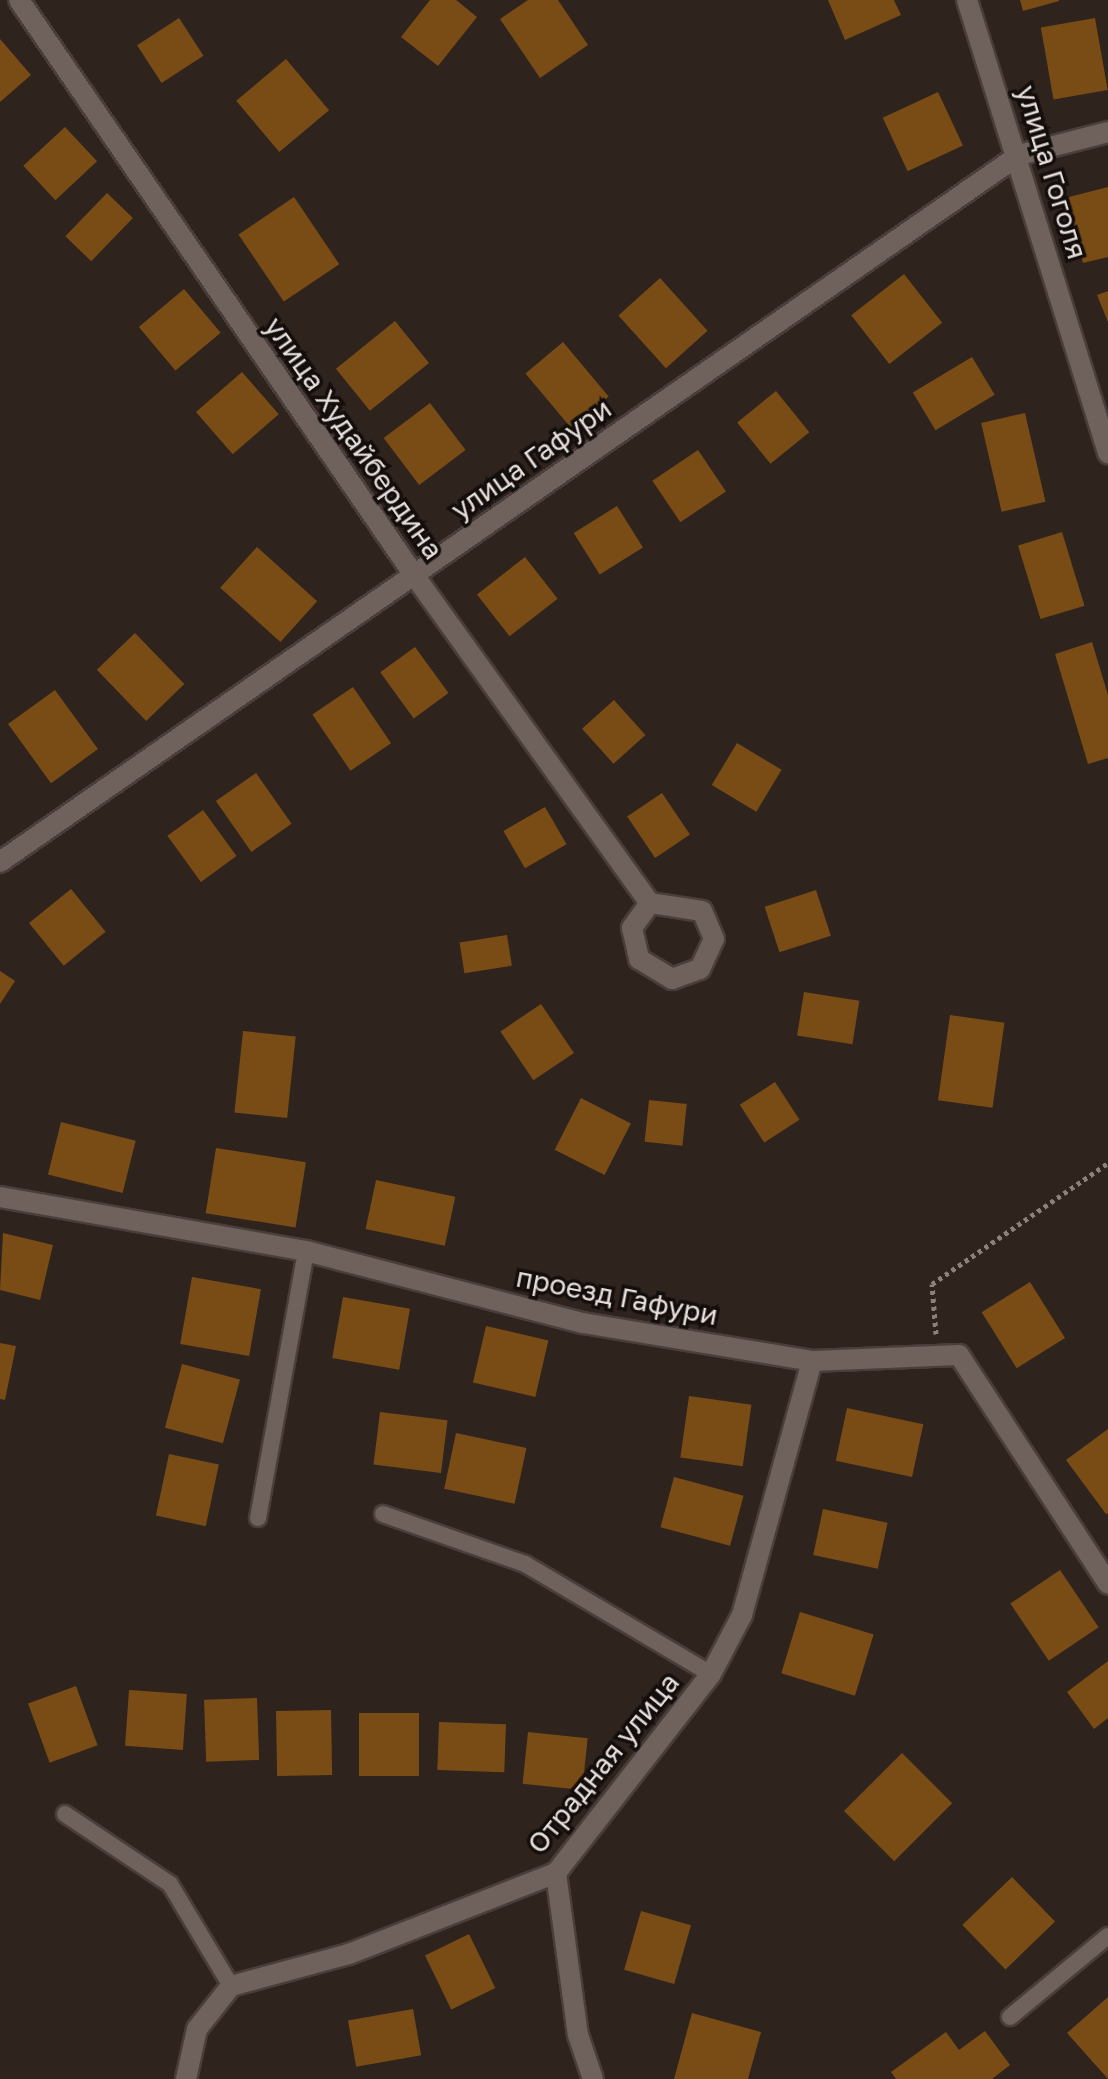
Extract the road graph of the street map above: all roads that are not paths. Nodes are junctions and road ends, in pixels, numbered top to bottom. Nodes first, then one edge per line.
1 (19, 0) edge
2 (967, 0) edge
3 (1108, 132) edge
4 (1019, 155) junction
5 (1108, 454) edge
6 (414, 575) junction
7 (0, 862) edge
8 (650, 903) dead end
9 (0, 1197) edge
10 (306, 1251) junction
11 (812, 1361) junction
12 (383, 1514) dead end
13 (258, 1518) dead end
14 (1108, 1584) edge
15 (711, 1674) junction
16 (65, 1814) dead end
17 (556, 1873) junction
18 (1108, 1936) edge
19 (231, 1986) junction
20 (1010, 2017) dead end
21 (186, 2079) edge
22 (593, 2079) edge

1 - 6 street, улица Худайбердина
2 - 4 street, улица Гоголя
3 - 4 street, улица Гафури
4 - 5 street, улица Гоголя
4 - 6 street, улица Гафури
6 - 7 street, улица Гафури
6 - 8 street, улица Худайбердина
9 - 10 street, проезд Гафури
10 - 11 street, проезд Гафури
10 - 13 lane
11 - 14 street, проезд Гафури
11 - 15 street, Отрадная улица
12 - 15 lane
15 - 17 street, Отрадная улица
16 - 19 lane
17 - 19 street, Отрадная улица
17 - 22 street
18 - 20 lane
19 - 21 street

